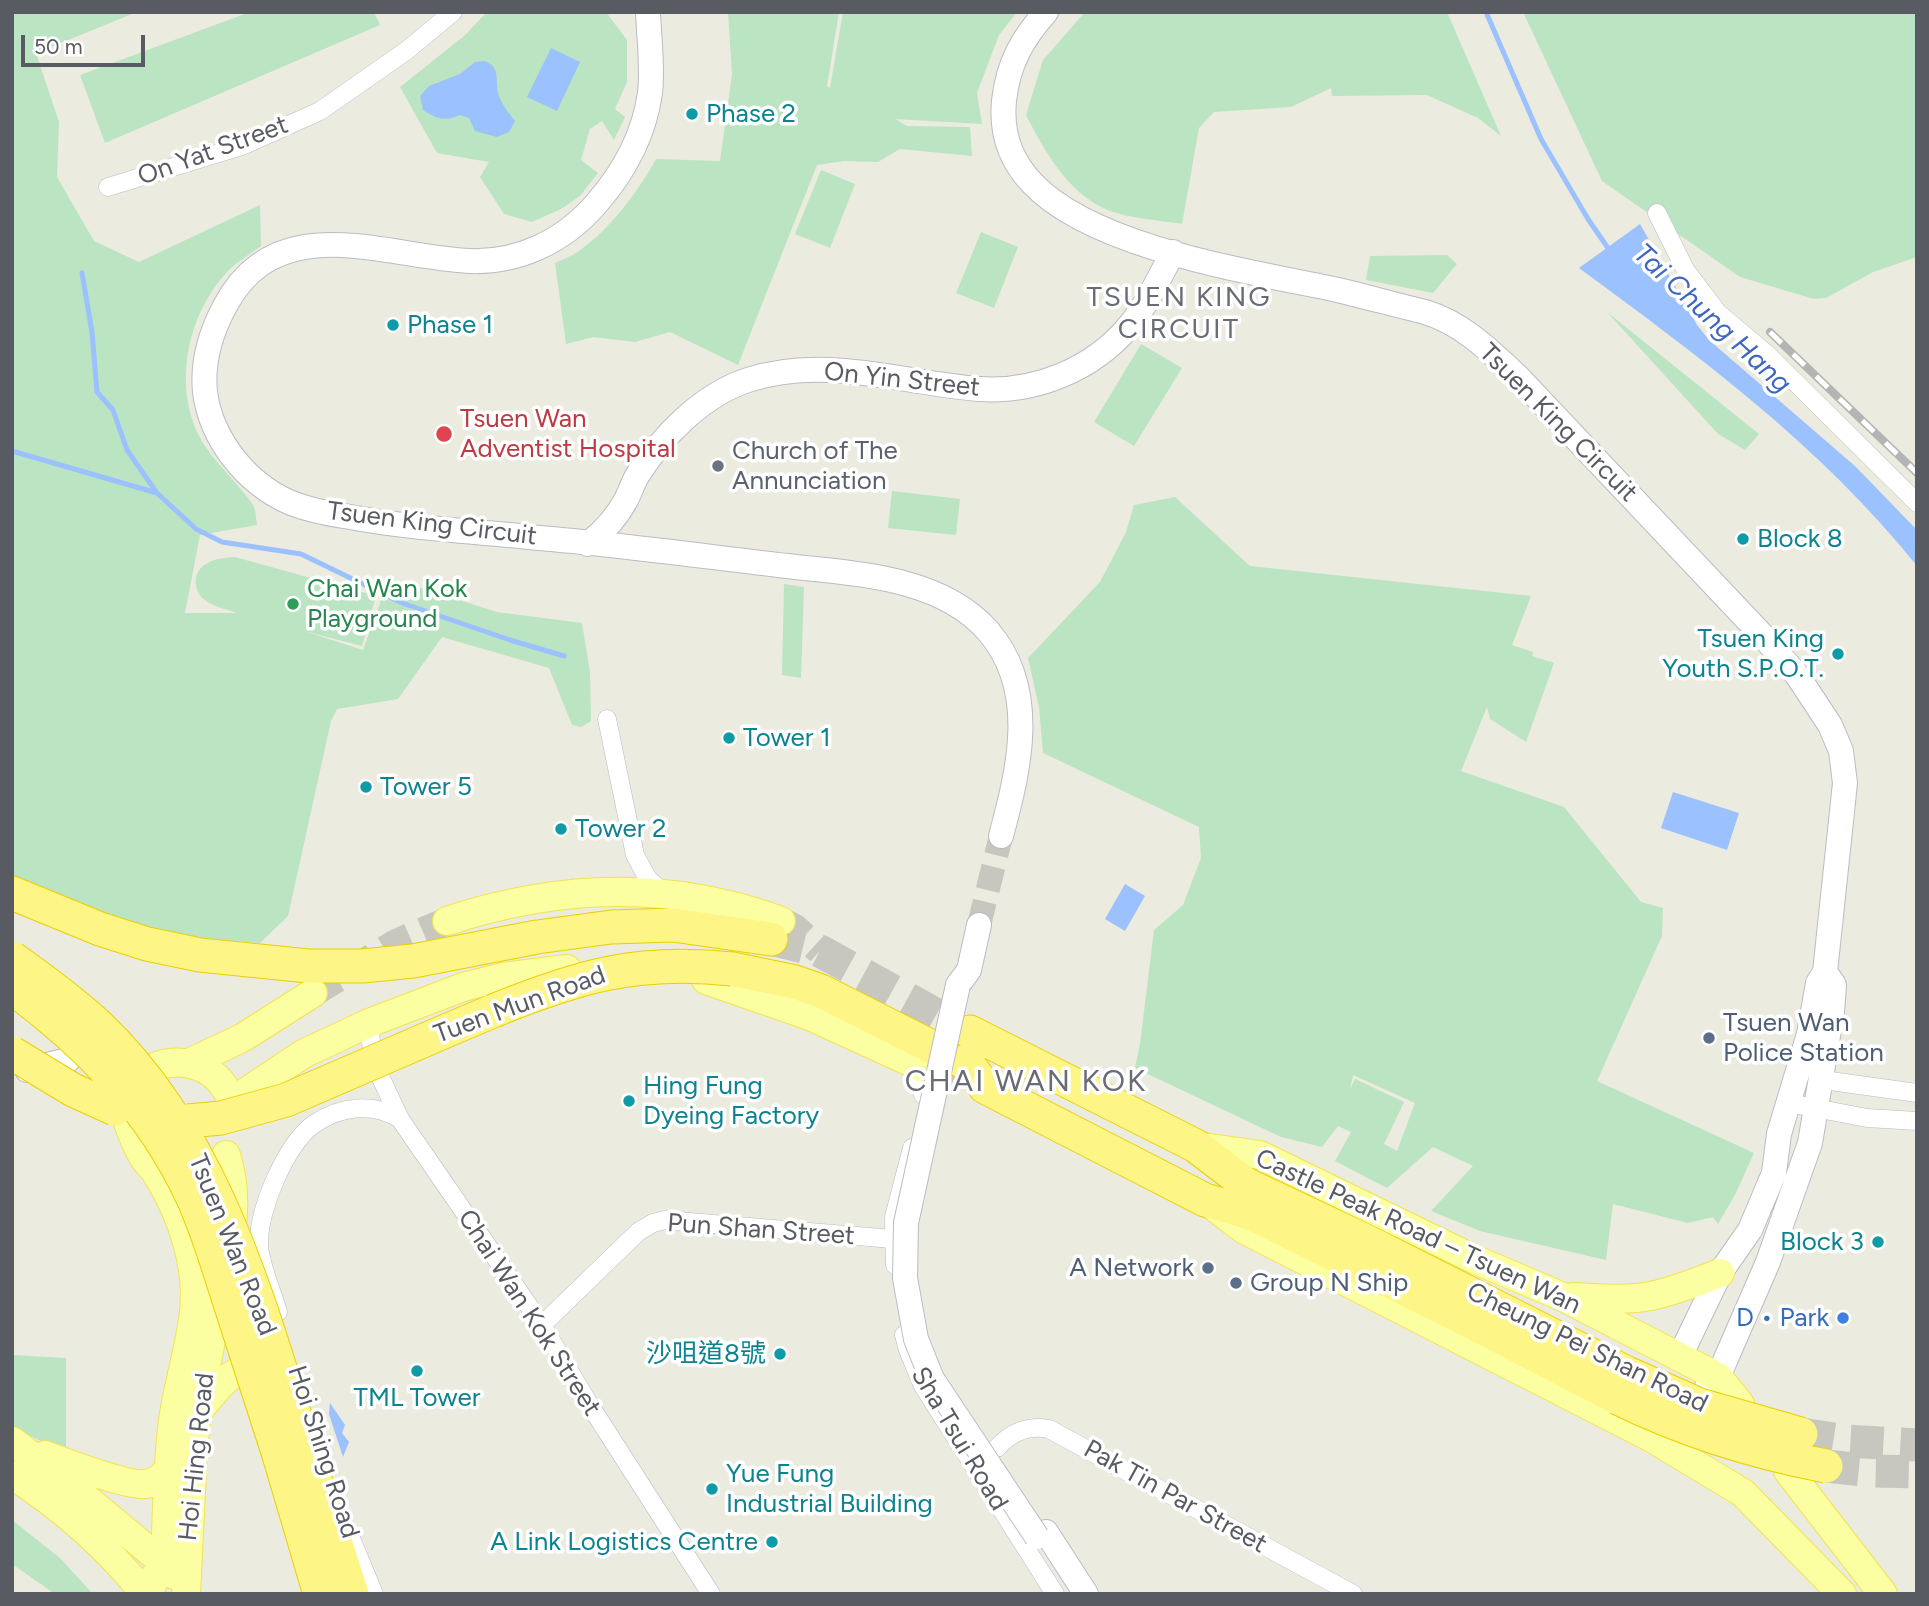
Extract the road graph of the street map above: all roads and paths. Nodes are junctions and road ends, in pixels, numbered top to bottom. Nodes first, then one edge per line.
1 (453, 12) edge
2 (648, 12) edge
3 (1046, 12) edge
4 (108, 187) dead end
5 (1657, 213) dead end
6 (1173, 252) junction
7 (625, 501) junction
8 (1917, 503) edge
9 (588, 544) junction
10 (638, 548) junction
11 (607, 719) dead end
12 (1001, 836) tunnel mouth
13 (635, 855) junction
14 (620, 891) junction
15 (12, 892) edge
16 (664, 893) junction
17 (447, 921) tunnel mouth
18 (979, 925) tunnel mouth
19 (776, 930) joint
20 (12, 958) edge
21 (567, 969) dead end
22 (1825, 972) junction
23 (706, 980) dead end
24 (12, 988) edge
25 (313, 993) tunnel mouth
26 (369, 1023) junction
27 (12, 1053) edge
28 (946, 1058) junction
29 (68, 1060) dead end
30 (189, 1063) junction
31 (12, 1071) edge
32 (1822, 1080) junction
33 (1917, 1093) edge
34 (1804, 1106) junction
35 (234, 1107) junction
36 (125, 1110) junction
37 (400, 1119) junction
38 (188, 1121) dead end
39 (1917, 1121) edge
40 (1196, 1146) junction
41 (912, 1149) dead end
42 (226, 1155) junction
43 (156, 1173) junction
44 (1205, 1200) junction
45 (1301, 1238) joint
46 (893, 1239) junction
47 (1720, 1273) junction
48 (1563, 1297) junction
49 (1466, 1305) junction
50 (542, 1325) junction
51 (1698, 1376) junction
52 (298, 1385) junction
53 (1740, 1404) dead end
54 (197, 1413) junction
55 (1801, 1434) tunnel mouth
56 (17, 1443) edge
57 (997, 1448) dead end
58 (1717, 1451) dead end
59 (1826, 1466) tunnel mouth
60 (169, 1469) junction
61 (1788, 1471) dead end
62 (12, 1475) edge
63 (1743, 1493) junction
64 (1041, 1535) junction
65 (165, 1564) junction
66 (184, 1592) edge
67 (147, 1594) edge
68 (320, 1594) edge
69 (352, 1594) edge
70 (374, 1594) edge
71 (711, 1594) edge
72 (1055, 1594) edge
73 (1073, 1594) edge
74 (1086, 1594) edge
75 (1353, 1594) edge
76 (1842, 1594) edge
77 (1883, 1594) edge

1 - 4 street, On Yat Street
2 - 9 street, Tsuen King Circuit
3 - 6 street, Tsuen King Circuit
5 - 8 street
6 - 7 street, On Yin Street
6 - 22 street, Tsuen King Circuit
7 - 9 street, On Yin Street
7 - 10 street
9 - 10 street, Tsuen King Circuit
10 - 12 street, Tsuen King Circuit
11 - 13 street
13 - 14 street
13 - 16 street
14 - 16 main road
14 - 17 main road
15 - 19 highway, Tuen Mun Road
16 - 19 main road
18 - 64 street
20 - 69 highway, Tsuen Wan Road, bridge
21 - 26 main road
22 - 32 street, Tsuen King Circuit
22 - 34 street, Tsuen King Circuit
23 - 28 main road, Castle Peak Road – Tsuen Wan
24 - 68 highway, Tsuen Wan Road, bridge
25 - 30 main road
26 - 35 main road
26 - 37 street, Chai Wan Kok Street
27 - 36 highway, bridge
28 - 38 highway, Tuen Mun Road, bridge
28 - 40 highway, Castle Peak Road – Tsuen Wan
28 - 44 highway, Castle Peak Road – Tsuen Wan
29 - 31 street
30 - 35 main road
30 - 36 main road
32 - 33 street
32 - 34 street, Tsuen King Circuit
34 - 39 street
34 - 47 street, Tsuen King Circuit
34 - 51 street, Tsuen King Circuit
35 - 42 main road
36 - 43 main road
37 - 50 street, Chai Wan Kok Street
37 - 52 street, Hoi Shing Road
40 - 48 main road, Castle Peak Road – Tsuen Wan
40 - 49 highway, Cheung Pei Shan Road
41 - 46 street, Sha Tsui Road
42 - 43 main road
42 - 54 main road, Hoi Hing Road
43 - 60 main road, Hoi Hing Road
44 - 45 highway, Castle Peak Road – Tsuen Wan
44 - 63 main road, Castle Peak Road – Tsuen Wan
45 - 49 highway, Cheung Pei Shan Road
46 - 50 street, Pun Shan Street
46 - 72 street, Sha Tsui Road
47 - 48 main road
47 - 51 street, Tsuen King Circuit
48 - 51 main road, Castle Peak Road – Tsuen Wan
49 - 55 highway, Cheung Pei Shan Road, bridge
49 - 59 highway, Cheung Pei Shan Road, bridge
50 - 71 street, Chai Wan Kok Street
51 - 53 main road, Castle Peak Road – Tsuen Wan
52 - 54 main road
52 - 70 street, Hoi Shing Road
54 - 66 main road, Hoi Hing Road
56 - 60 main road
56 - 65 main road
57 - 75 street, Pak Tin Par Street
58 - 63 main road
60 - 65 main road, Hoi Hing Road
61 - 77 main road
62 - 67 main road
63 - 76 main road, Castle Peak Road – Tsuen Wan
64 - 73 street
64 - 74 street
65 - 66 main road
65 - 67 main road, Hoi Hing Road

